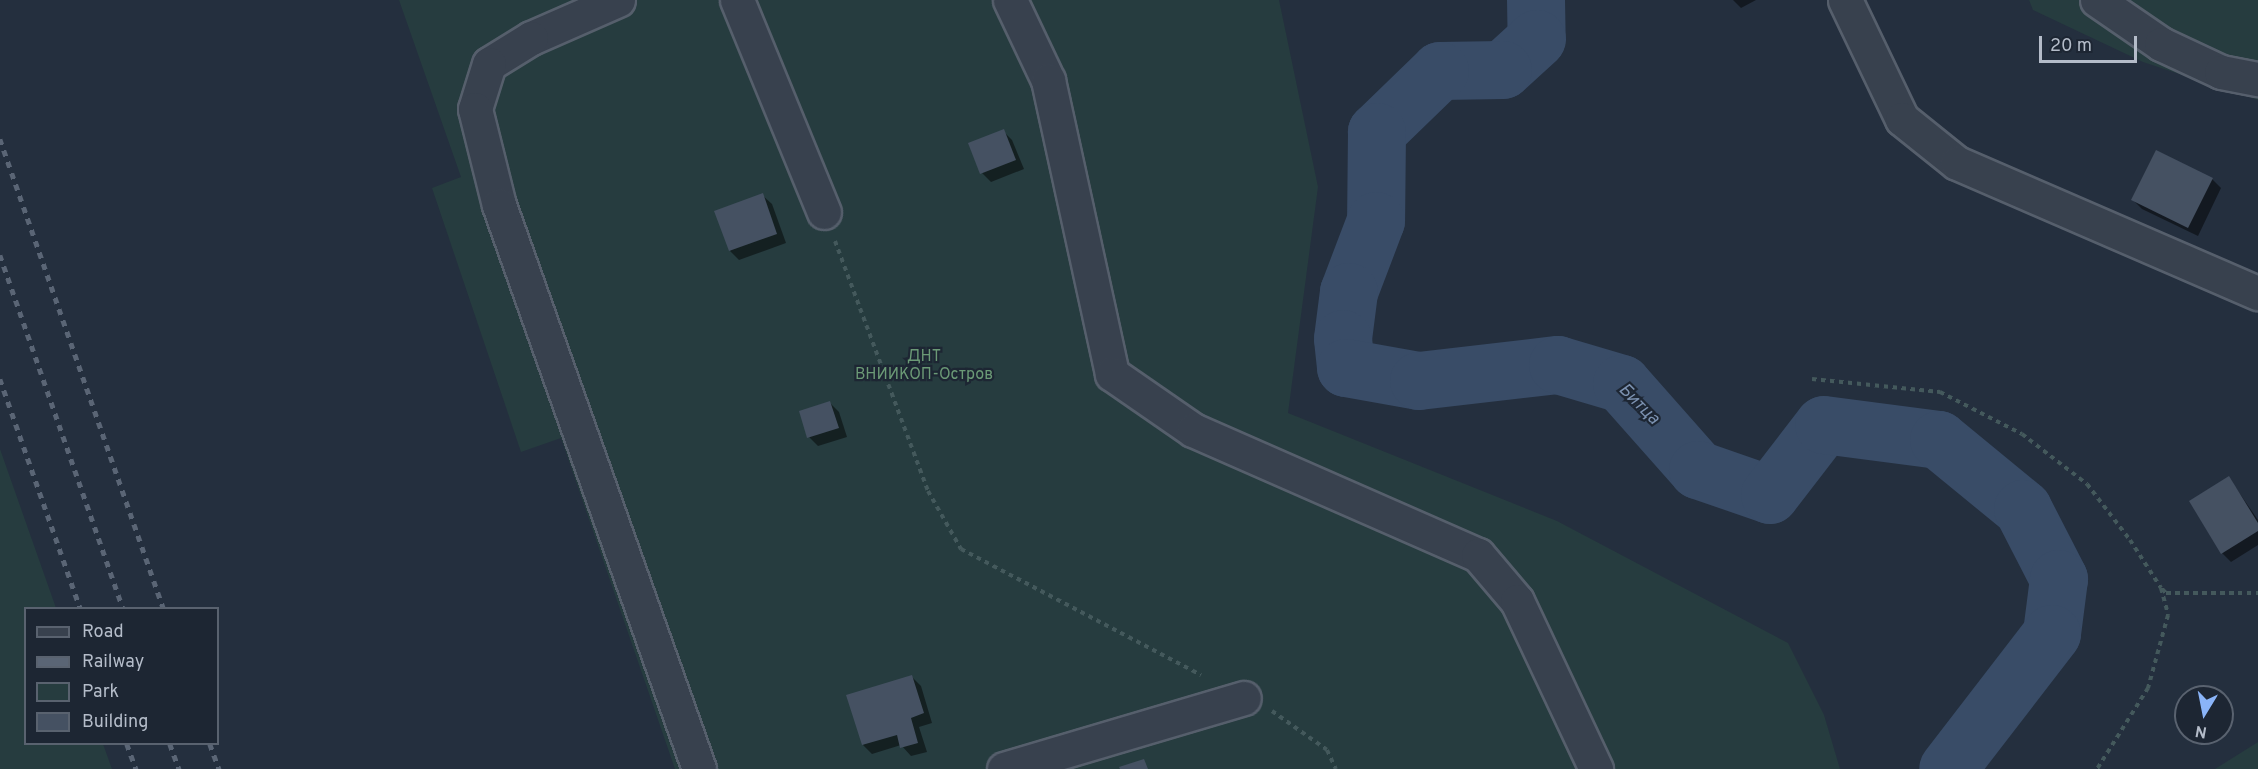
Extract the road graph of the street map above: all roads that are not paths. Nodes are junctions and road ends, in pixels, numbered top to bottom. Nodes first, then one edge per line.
1 (618, 0) edge
2 (737, 0) edge
3 (1010, 0) edge
4 (1845, 0) edge
5 (2097, 0) edge
6 (2258, 78) edge
7 (824, 212) road end
8 (2258, 293) edge
9 (1244, 698) road end
10 (699, 769) edge
11 (1004, 769) edge
12 (1596, 769) edge

1 - 10 lane
2 - 7 lane
3 - 12 lane
4 - 8 lane
5 - 6 lane
9 - 11 lane

